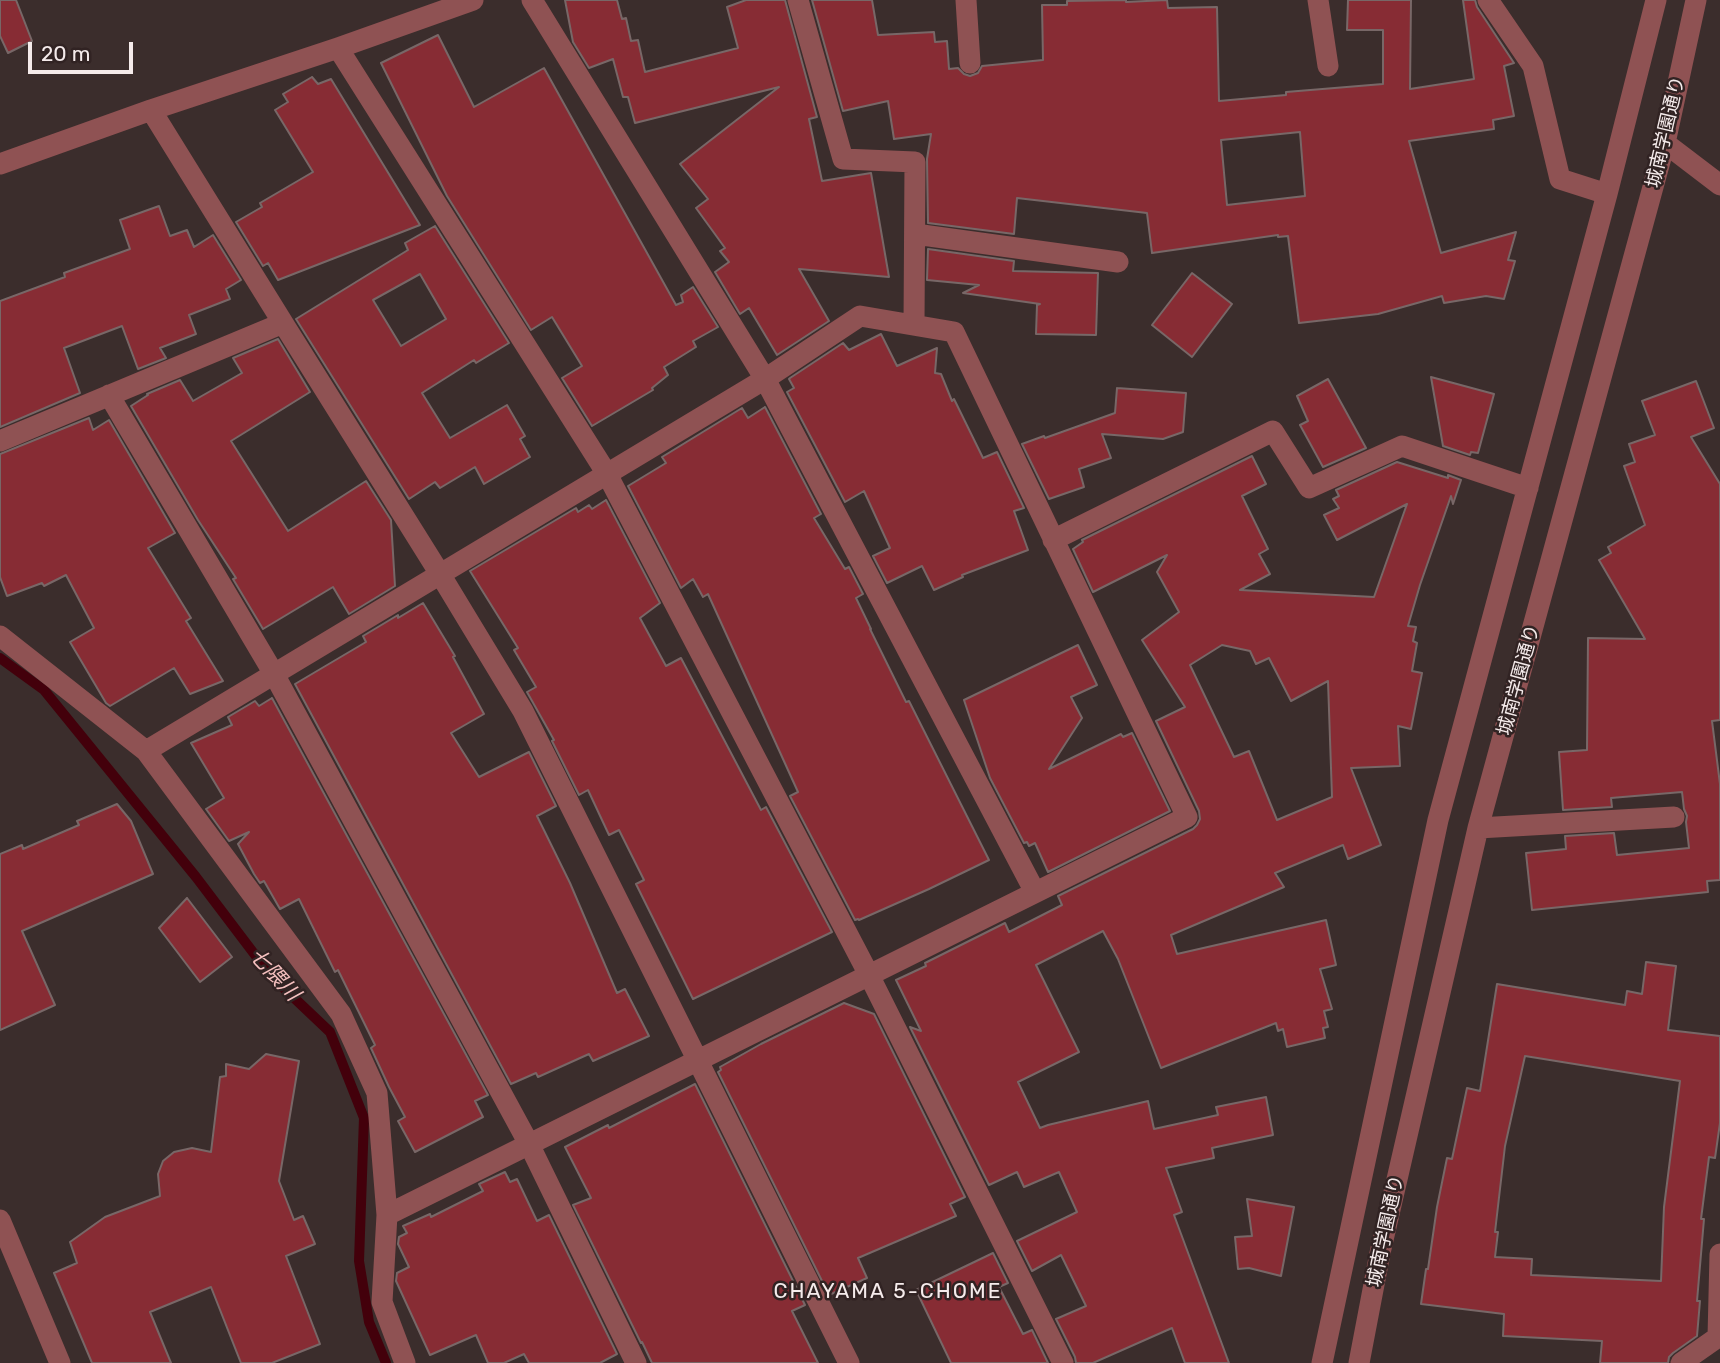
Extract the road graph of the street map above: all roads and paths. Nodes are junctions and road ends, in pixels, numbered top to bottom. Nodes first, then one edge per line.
1 (473, 0) edge
2 (532, 0) edge
3 (798, 0) edge
4 (966, 0) edge
5 (1318, 0) edge
6 (1488, 0) edge
7 (1656, 0) edge
8 (1696, 0) edge
9 (338, 48) junction
10 (970, 64) dead end
11 (1328, 66) dead end
12 (151, 110) junction
13 (1665, 143) junction
14 (0, 164) edge
15 (1720, 185) edge
16 (1607, 194) junction
17 (915, 234) junction
18 (1118, 262) dead end
19 (283, 323) junction
20 (914, 325) junction
21 (765, 379) junction
22 (109, 396) junction
23 (0, 440) edge
24 (607, 474) junction
25 (1528, 488) junction
26 (1053, 540) junction
27 (440, 574) junction
28 (0, 636) edge
29 (274, 674) junction
30 (146, 751) junction
31 (1674, 817) dead end
32 (1479, 828) junction
33 (1035, 892) junction
34 (869, 975) junction
35 (697, 1060) junction
36 (529, 1144) junction
37 (387, 1215) junction
38 (0, 1220) edge
39 (1720, 1254) edge
40 (51, 1359) edge
41 (405, 1363) edge
42 (636, 1363) edge
43 (849, 1363) edge
44 (1063, 1363) edge
45 (1322, 1363) edge
46 (1359, 1363) edge
47 (1681, 1363) edge

1 - 9 street
2 - 21 street
3 - 17 street
4 - 10 street
5 - 11 street
6 - 16 street
7 - 16 street, 城南学園通り
8 - 13 street, 城南学園通り
9 - 12 street
9 - 24 street
12 - 14 street
12 - 19 street
13 - 15 street
13 - 32 street, 城南学園通り
16 - 25 street, 城南学園通り
17 - 18 street
17 - 20 street
19 - 22 street
19 - 27 street
20 - 21 street
20 - 26 street
21 - 24 street
21 - 33 street
22 - 23 street
22 - 29 street
24 - 27 street
24 - 34 street
25 - 26 street
25 - 45 street, 城南学園通り
26 - 33 street
27 - 29 street
27 - 35 street
28 - 30 street
29 - 30 street
29 - 36 street
30 - 37 street
31 - 32 street
32 - 46 street, 城南学園通り
33 - 34 street
34 - 35 street
34 - 44 street
35 - 36 street
35 - 43 street
36 - 37 street
36 - 42 street
37 - 41 street
38 - 40 street
39 - 47 street

